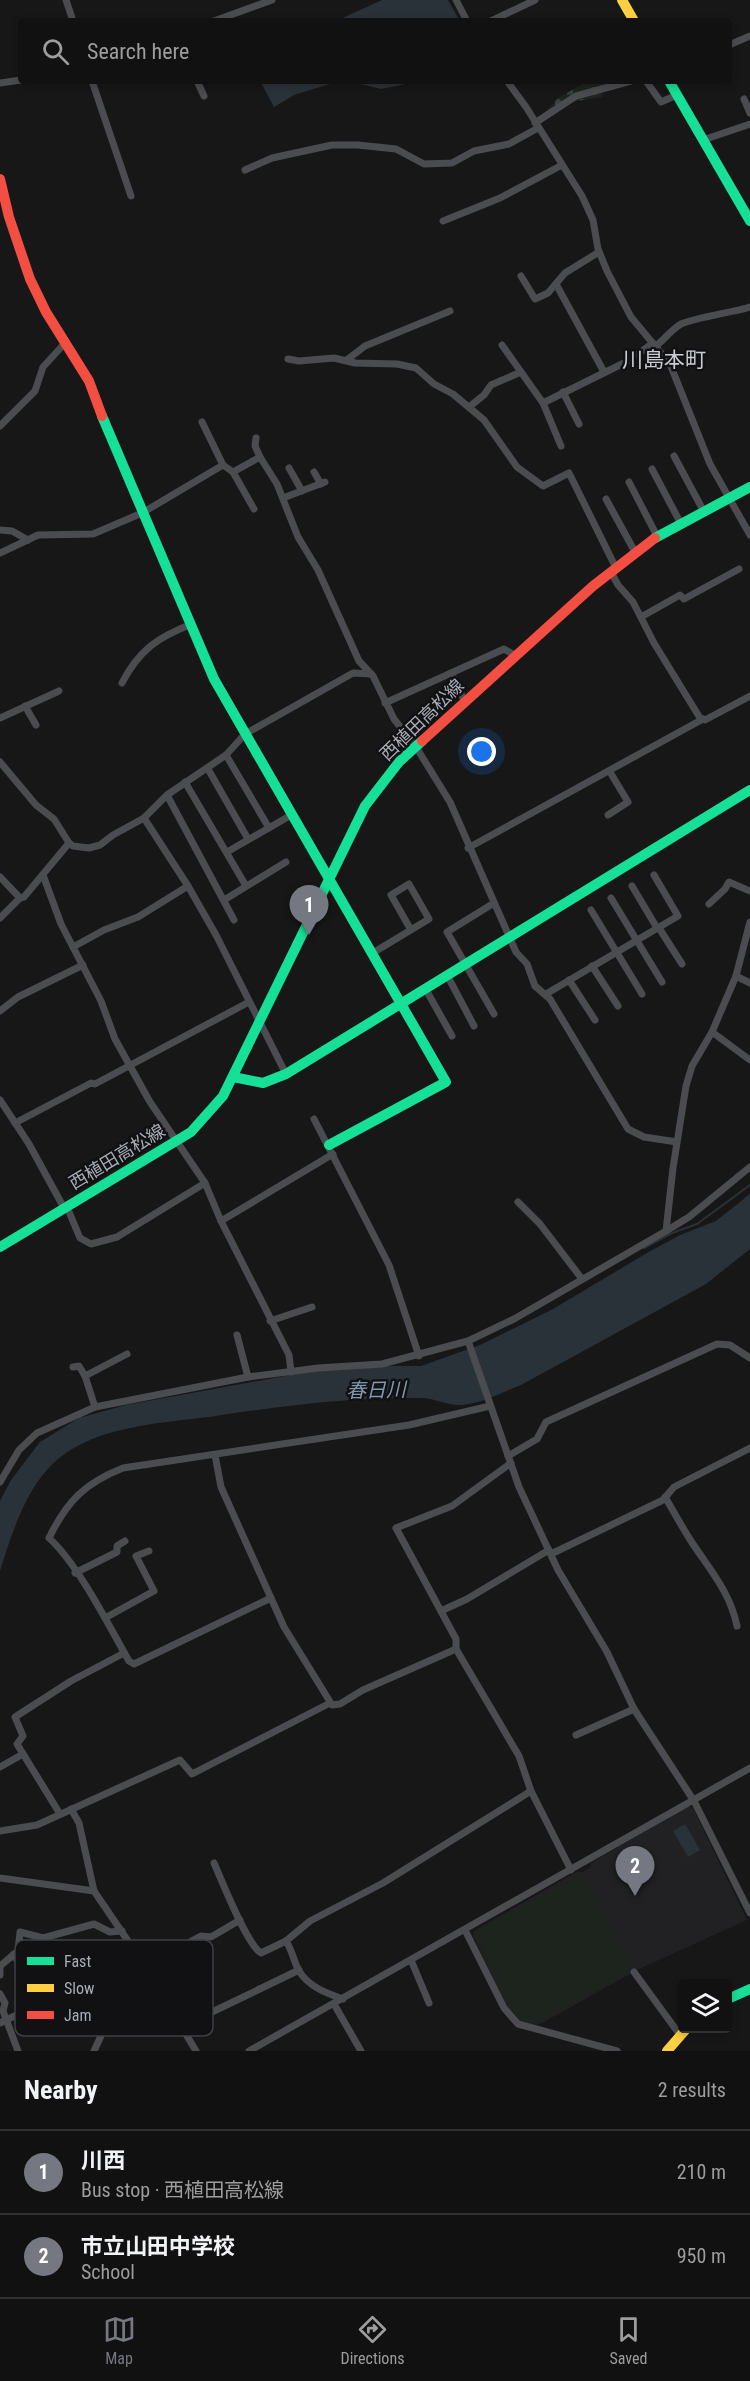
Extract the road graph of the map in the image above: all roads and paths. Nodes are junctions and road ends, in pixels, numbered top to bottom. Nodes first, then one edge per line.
1 (66, 0) edge
2 (272, 0) edge
3 (456, 0) edge
4 (535, 0) edge
5 (622, 0) edge
6 (72, 18) edge
7 (222, 18) edge
8 (465, 18) edge
9 (497, 18) edge
10 (632, 18) edge
11 (750, 36) edge
12 (732, 44) edge
13 (18, 80) edge
14 (0, 83) edge
15 (93, 84) edge
16 (198, 84) edge
17 (509, 84) edge
18 (620, 84) edge
19 (648, 84) edge
20 (671, 84) edge
21 (677, 95) junction
22 (204, 96) dead end
23 (744, 99) dead end
24 (750, 113) edge
25 (750, 124) edge
26 (537, 126) junction
27 (703, 140) junction
28 (562, 165) junction
29 (245, 170) dead end
30 (0, 179) edge
31 (131, 196) dead end
32 (444, 221) dead end
33 (750, 221) edge
34 (599, 252) junction
35 (521, 276) dead end
36 (556, 284) junction
37 (750, 307) edge
38 (450, 311) dead end
39 (66, 342) junction
40 (654, 344) junction
41 (502, 345) dead end
42 (288, 359) dead end
43 (348, 359) junction
44 (521, 372) junction
45 (604, 372) junction
46 (563, 392) junction
47 (543, 403) junction
48 (469, 407) junction
49 (202, 422) dead end
50 (579, 424) dead end
51 (0, 426) edge
52 (256, 438) dead end
53 (561, 446) dead end
54 (674, 456) dead end
55 (260, 457) junction
56 (223, 465) junction
57 (289, 468) dead end
58 (652, 469) dead end
59 (232, 472) junction
60 (314, 472) dead end
61 (629, 483) dead end
62 (750, 487) edge
63 (302, 491) junction
64 (283, 498) junction
65 (727, 498) junction
66 (606, 499) dead end
67 (254, 509) dead end
68 (703, 510) junction
69 (142, 513) junction
70 (680, 522) junction
71 (0, 530) edge
72 (750, 535) edge
73 (657, 536) junction
74 (28, 540) junction
75 (635, 552) junction
76 (0, 553) edge
77 (739, 569) dead end
78 (614, 570) junction
79 (641, 617) junction
80 (192, 624) junction
81 (516, 656) junction
82 (359, 661) junction
83 (353, 673) junction
84 (451, 673) junction
85 (371, 674) junction
86 (122, 683) dead end
87 (59, 691) dead end
88 (750, 696) edge
89 (465, 702) junction
90 (385, 703) junction
91 (25, 706) junction
92 (0, 718) edge
93 (703, 719) junction
94 (36, 725) dead end
95 (245, 734) junction
96 (416, 747) junction
97 (226, 755) junction
98 (0, 762) edge
99 (208, 769) junction
100 (610, 772) junction
101 (185, 782) junction
102 (750, 790) edge
103 (167, 795) junction
104 (293, 814) junction
105 (608, 815) dead end
106 (144, 818) junction
107 (269, 828) junction
108 (248, 839) junction
109 (69, 843) junction
110 (468, 848) junction
111 (227, 852) junction
112 (286, 862) dead end
113 (43, 875) junction
114 (654, 875) dead end
115 (0, 878) edge
116 (328, 879) junction
117 (189, 886) junction
118 (246, 886) junction
119 (633, 886) dead end
120 (750, 891) edge
121 (20, 898) junction
122 (611, 898) dead end
123 (224, 900) junction
124 (494, 903) junction
125 (709, 904) dead end
126 (591, 910) dead end
127 (0, 918) edge
128 (234, 920) dead end
129 (750, 922) edge
130 (658, 928) junction
131 (411, 930) junction
132 (510, 938) junction
133 (636, 940) junction
134 (73, 947) junction
135 (615, 952) junction
136 (371, 954) junction
137 (465, 964) junction
138 (682, 964) dead end
139 (83, 965) junction
140 (592, 966) junction
141 (447, 975) junction
142 (736, 976) junction
143 (569, 980) junction
144 (662, 982) dead end
145 (750, 983) edge
146 (425, 988) junction
147 (546, 994) junction
148 (642, 994) dead end
149 (249, 1002) junction
150 (402, 1002) junction
151 (618, 1006) dead end
152 (0, 1011) edge
153 (494, 1014) dead end
154 (595, 1020) dead end
155 (259, 1024) junction
156 (474, 1026) dead end
157 (712, 1032) junction
158 (452, 1036) dead end
159 (750, 1060) edge
160 (131, 1066) junction
161 (286, 1074) junction
162 (233, 1077) junction
163 (0, 1100) edge
164 (314, 1119) dead end
165 (15, 1123) junction
166 (175, 1141) junction
167 (677, 1142) junction
168 (331, 1150) junction
169 (750, 1167) edge
170 (205, 1183) junction
171 (518, 1202) dead end
172 (66, 1207) junction
173 (221, 1221) junction
174 (666, 1231) junction
175 (0, 1247) edge
176 (582, 1279) junction
177 (312, 1307) dead end
178 (270, 1321) junction
179 (237, 1335) dead end
180 (469, 1343) junction
181 (127, 1354) dead end
182 (419, 1356) junction
183 (750, 1358) edge
184 (73, 1367) dead end
185 (291, 1372) junction
186 (86, 1376) junction
187 (248, 1377) junction
188 (489, 1405) junction
189 (95, 1407) junction
190 (750, 1449) edge
191 (215, 1455) junction
192 (509, 1460) junction
193 (0, 1482) edge
194 (665, 1497) junction
195 (125, 1541) dead end
196 (149, 1551) dead end
197 (550, 1552) junction
198 (75, 1573) junction
199 (271, 1598) junction
200 (441, 1611) junction
201 (105, 1618) junction
202 (737, 1626) dead end
203 (456, 1649) junction
204 (124, 1653) junction
205 (330, 1703) junction
206 (634, 1709) junction
207 (576, 1735) dead end
208 (23, 1754) junction
209 (0, 1767) edge
210 (750, 1768) edge
211 (531, 1791) junction
212 (694, 1801) junction
213 (72, 1809) junction
214 (60, 1814) junction
215 (0, 1831) edge
216 (214, 1863) dead end
217 (572, 1870) junction
218 (0, 1878) edge
219 (94, 1891) junction
220 (750, 1913) edge
221 (240, 1920) junction
222 (465, 1930) junction
223 (122, 1931) junction
224 (43, 1938) joint
225 (19, 1940) edge
226 (128, 1940) edge
227 (192, 1940) edge
228 (286, 1941) junction
229 (13, 1955) joint
230 (15, 1957) edge
231 (411, 1960) junction
232 (0, 1967) edge
233 (299, 1970) junction
234 (634, 1972) dead end
235 (0, 1975) edge
236 (750, 1989) edge
237 (0, 1994) edge
238 (732, 1997) edge
239 (343, 1999) junction
240 (429, 2003) dead end
241 (334, 2004) junction
242 (213, 2012) edge
243 (4, 2022) edge
244 (678, 2025) edge
245 (683, 2033) edge
246 (101, 2036) edge
247 (187, 2036) edge
248 (18, 2051) edge
249 (94, 2051) edge
250 (196, 2051) edge
251 (249, 2051) edge
252 (361, 2051) edge
253 (616, 2051) edge
254 (667, 2051) edge

1 - 6 street
2 - 7 street
3 - 8 street
4 - 9 street
5 - 10 main road
11 - 12 street
13 - 14 street
15 - 31 street
16 - 22 street
17 - 26 street
18 - 26 street
19 - 21 street
20 - 21 main road
21 - 27 main road
23 - 24 street
25 - 27 street
26 - 28 street
26 - 29 street
27 - 33 main road
28 - 32 street
28 - 34 street
30 - 39 main road
34 - 36 street
34 - 40 street
35 - 36 street
36 - 45 street
37 - 40 street
38 - 43 street
39 - 51 street
39 - 69 main road
40 - 45 street
40 - 65 street
41 - 44 street
42 - 43 street
43 - 48 street
44 - 47 street
44 - 48 street
45 - 46 street
46 - 47 street
46 - 50 street
47 - 53 street
48 - 78 street
49 - 56 street
52 - 55 street
54 - 68 street
55 - 59 street
55 - 64 street
56 - 59 street
56 - 69 street
57 - 63 street
58 - 70 street
59 - 67 street
60 - 63 street
61 - 73 street
62 - 65 main road, 西植田高松線
63 - 64 street
64 - 82 street
65 - 68 main road, 西植田高松線
65 - 72 street
66 - 75 street
68 - 70 main road, 西植田高松線
69 - 74 street
69 - 80 main road
70 - 73 main road, 西植田高松線
71 - 74 street
73 - 75 main road, 西植田高松線
74 - 76 street
75 - 78 main road, 西植田高松線
77 - 79 street
78 - 79 street
78 - 81 main road, 西植田高松線
79 - 93 street
80 - 86 street
80 - 95 main road
81 - 84 street
81 - 89 main road, 西植田高松線
82 - 83 street
82 - 85 street
83 - 85 street
83 - 95 street
84 - 89 street
84 - 90 street
85 - 90 street
87 - 91 street
88 - 93 street
89 - 96 main road, 西植田高松線
90 - 96 street
91 - 92 street
91 - 94 street
93 - 100 street
95 - 97 street
95 - 104 main road
96 - 110 street
96 - 116 main road, 西植田高松線
97 - 99 street
97 - 107 street
98 - 109 street
99 - 101 street
99 - 108 street
100 - 105 street
100 - 110 street
101 - 103 street
101 - 111 street
102 - 132 main road
103 - 106 street
103 - 123 street
104 - 107 street
104 - 116 main road
106 - 109 street
106 - 117 street
107 - 108 street
108 - 111 street
109 - 113 street
110 - 124 street
111 - 118 street
112 - 118 street
113 - 121 street
113 - 134 street
114 - 130 street
115 - 121 street
116 - 136 main road
116 - 155 main road, 西植田高松線
117 - 134 street
117 - 149 street
118 - 123 street
119 - 130 street
120 - 125 street
121 - 127 street
122 - 133 street
123 - 128 street
124 - 132 street
124 - 137 street
126 - 135 street
129 - 142 street
130 - 133 street
130 - 138 street
131 - 131 street
131 - 136 street
132 - 137 main road
132 - 147 street
133 - 135 street
133 - 144 street
134 - 139 street
135 - 140 street
135 - 148 street
136 - 150 main road
137 - 141 main road
137 - 153 street
139 - 152 street
139 - 160 street
140 - 143 street
140 - 151 street
141 - 146 main road
141 - 156 street
142 - 145 street
142 - 157 street
143 - 147 street
143 - 154 street
146 - 150 main road
146 - 158 street
147 - 167 street
149 - 155 street
149 - 160 street
150 - 161 main road
150 - 168 main road
155 - 161 street
155 - 162 main road, 西植田高松線
157 - 159 street
157 - 167 street
160 - 165 street
160 - 166 street
161 - 162 main road
162 - 166 main road, 西植田高松線
163 - 165 street
164 - 168 street
165 - 172 street
166 - 170 street
166 - 172 main road, 西植田高松線
167 - 174 street
168 - 173 street
168 - 182 street
169 - 174 street
170 - 172 street
170 - 173 street
171 - 176 street
172 - 175 main road, 西植田高松線
173 - 178 street
174 - 176 street
176 - 180 street
177 - 178 street
178 - 185 street
179 - 187 street
180 - 182 street
180 - 188 street
181 - 186 street
182 - 185 street
183 - 192 street
184 - 186 street
185 - 187 street
186 - 189 street
187 - 189 street
188 - 191 street
188 - 192 street
189 - 193 street
190 - 194 street
191 - 198 street
191 - 199 street
192 - 197 street
192 - 200 street
194 - 197 street
194 - 202 street
195 - 198 street
196 - 201 street
197 - 200 street
197 - 206 street
198 - 201 street
199 - 204 street
199 - 205 street
200 - 203 street
201 - 204 street
203 - 205 street
203 - 211 street
204 - 208 street
205 - 213 street
206 - 207 street
206 - 212 street
208 - 209 street
208 - 214 street
210 - 212 street
211 - 217 street
211 - 228 street
212 - 217 street
212 - 220 street
213 - 214 street
213 - 219 street
214 - 215 street
216 - 221 street
217 - 222 street
218 - 219 street
219 - 223 street
221 - 227 street
221 - 228 street
222 - 231 street
222 - 253 street
223 - 224 street
223 - 226 street
224 - 225 street
228 - 233 street
229 - 230 street
229 - 232 street
231 - 239 street
231 - 240 street
232 - 235 street
233 - 239 street
233 - 242 street
234 - 244 street
236 - 238 main road
237 - 243 street
239 - 241 street
241 - 251 street
241 - 252 street
243 - 248 street
245 - 254 main road
246 - 249 street
247 - 250 street

